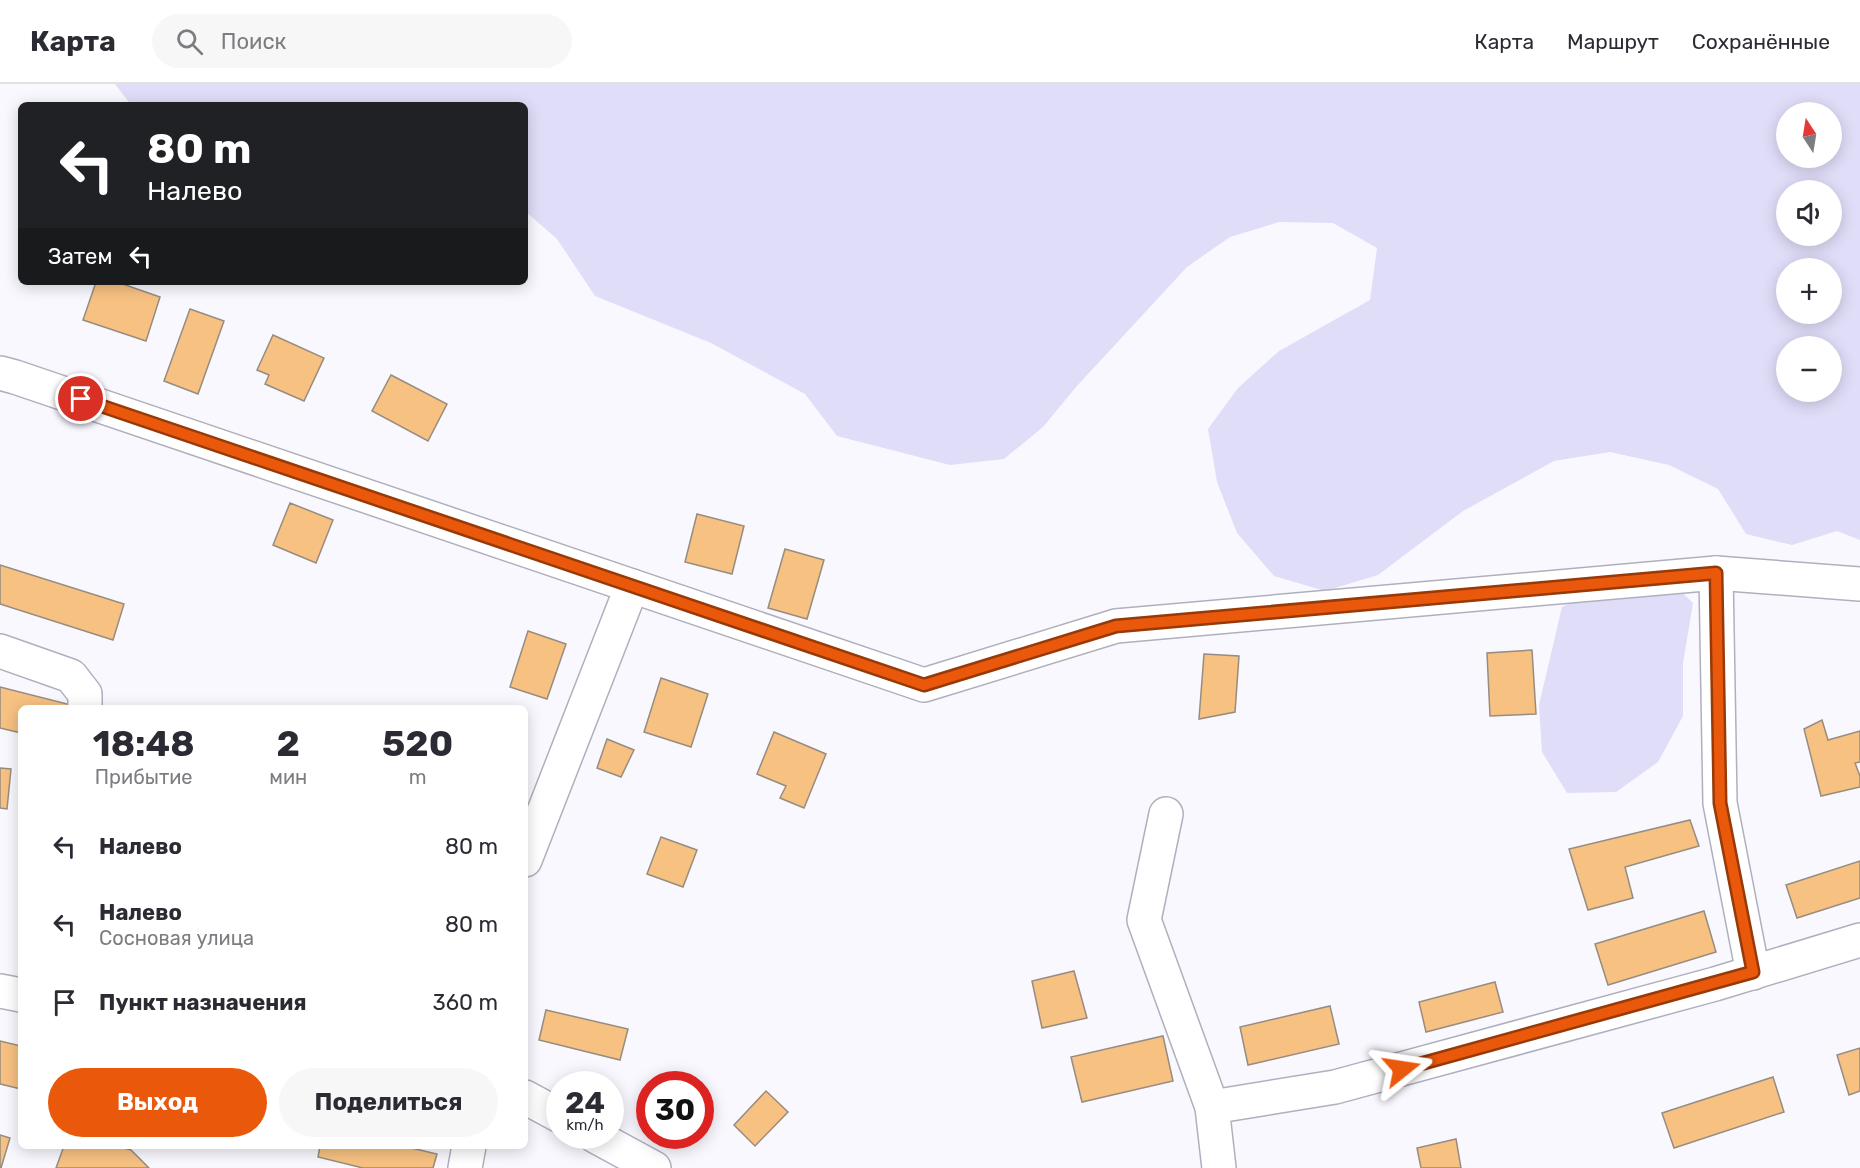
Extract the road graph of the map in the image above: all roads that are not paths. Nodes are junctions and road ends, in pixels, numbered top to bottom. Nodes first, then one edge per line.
1 (0, 374) edge
2 (1716, 573) junction
3 (1860, 584) edge
4 (632, 586) junction
5 (0, 651) edge
6 (85, 705) edge
7 (1166, 814) dead end
8 (528, 852) edge
9 (1860, 940) edge
10 (1753, 972) junction
11 (0, 991) edge
12 (18, 994) edge
13 (528, 1099) edge
14 (1212, 1107) junction
15 (546, 1108) edge
16 (468, 1149) edge
17 (619, 1149) edge
18 (465, 1168) edge
19 (654, 1168) edge
20 (1219, 1168) edge

1 - 4 street
2 - 3 street
2 - 4 street
2 - 10 street
4 - 8 street
5 - 6 street
7 - 14 street
9 - 10 street
10 - 14 street
11 - 12 street
13 - 15 street
14 - 20 street
16 - 18 street
17 - 19 street

